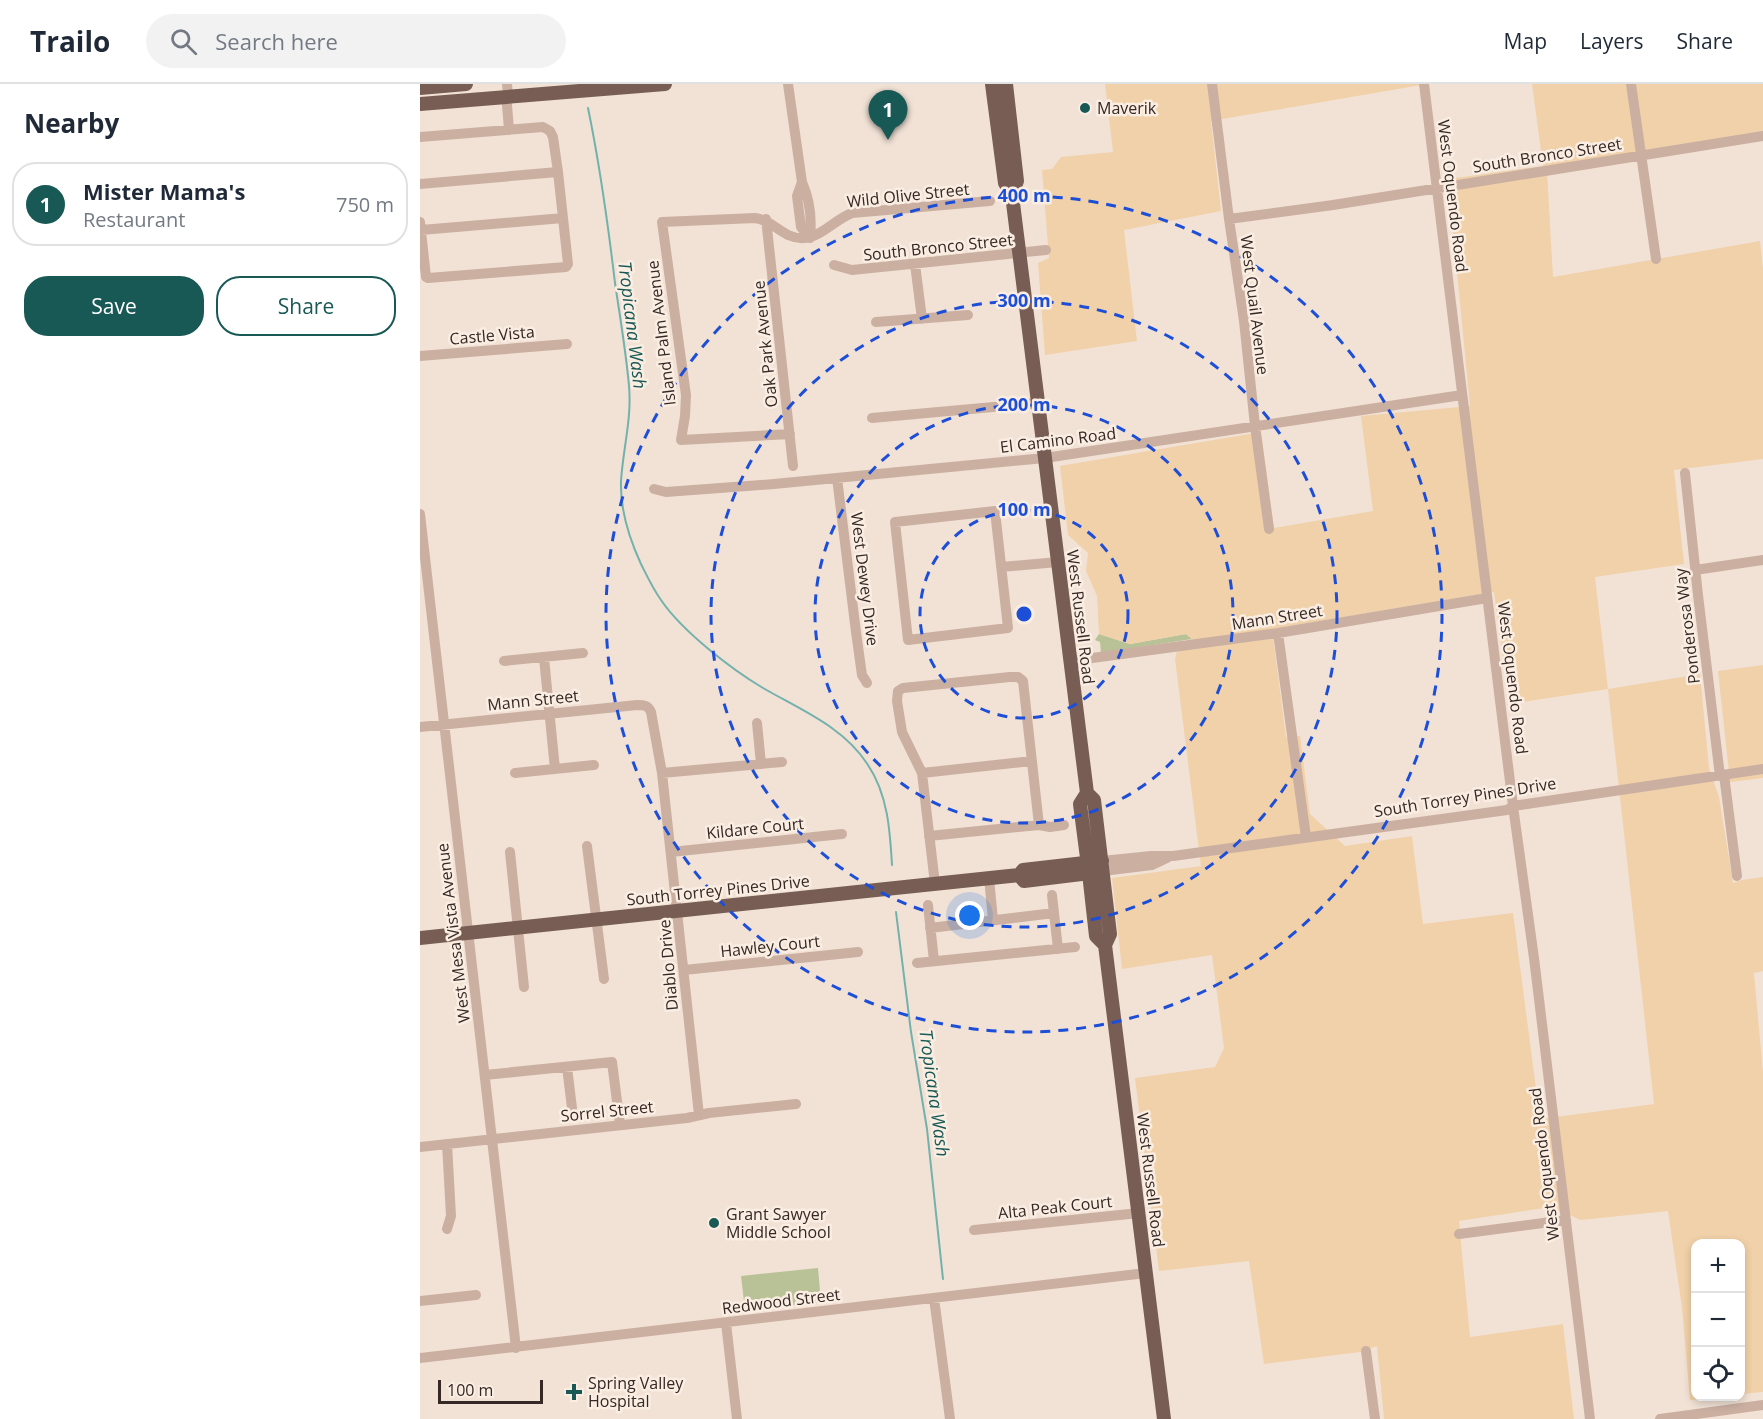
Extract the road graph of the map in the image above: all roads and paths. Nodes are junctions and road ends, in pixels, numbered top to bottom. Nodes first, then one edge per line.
1 (466, 84) edge
2 (665, 84) edge
3 (788, 84) edge
4 (992, 84) edge
5 (1006, 84) edge
6 (1212, 84) edge
7 (1424, 84) edge
8 (1631, 84) edge
9 (628, 86) edge
10 (420, 88) edge
11 (508, 90) edge
12 (420, 104) edge
13 (509, 130) junction
14 (1763, 136) edge
15 (420, 137) edge
16 (1642, 155) junction
17 (558, 172) junction
18 (420, 184) edge
19 (1436, 188) junction
20 (1012, 195) junction
21 (990, 201) dead end
22 (563, 218) junction
23 (766, 219) junction
24 (1229, 219) junction
25 (420, 226) edge
26 (810, 238) junction
27 (1046, 250) dead end
28 (1020, 254) junction
29 (1656, 259) dead end
30 (915, 264) junction
31 (834, 265) dead end
32 (968, 315) dead end
33 (922, 319) junction
34 (876, 322) dead end
35 (567, 344) dead end
36 (420, 356) edge
37 (1462, 395) junction
38 (1038, 403) junction
39 (872, 418) dead end
40 (1255, 426) junction
41 (790, 434) junction
42 (1045, 458) junction
43 (794, 466) dead end
44 (1685, 473) dead end
45 (837, 478) junction
46 (654, 489) dead end
47 (420, 514) edge
48 (1269, 529) dead end
49 (1763, 560) edge
50 (1058, 562) junction
51 (1001, 567) junction
52 (423, 570) edge
53 (1695, 570) junction
54 (1487, 598) junction
55 (1278, 633) junction
56 (583, 654) dead end
57 (544, 658) junction
58 (504, 661) dead end
59 (1070, 661) junction
60 (867, 683) dead end
61 (649, 707) joint
62 (549, 714) junction
63 (757, 723) dead end
64 (443, 724) junction
65 (420, 727) edge
66 (1032, 761) junction
67 (782, 762) dead end
68 (761, 764) junction
69 (594, 765) dead end
70 (555, 769) junction
71 (1763, 769) edge
72 (515, 773) dead end
73 (662, 773) junction
74 (922, 773) junction
75 (1722, 776) junction
76 (1513, 806) junction
77 (1039, 825) junction
78 (1064, 825) dead end
79 (842, 834) dead end
80 (929, 836) junction
81 (1306, 837) junction
82 (586, 846) dead end
83 (510, 852) dead end
84 (671, 852) junction
85 (1095, 867) junction
86 (1737, 876) dead end
87 (989, 878) junction
88 (935, 884) junction
89 (1052, 895) dead end
90 (927, 905) dead end
91 (678, 911) junction
92 (1054, 913) junction
93 (596, 920) junction
94 (993, 920) junction
95 (518, 928) junction
96 (930, 928) junction
97 (468, 933) junction
98 (420, 938) edge
99 (1076, 947) dead end
100 (1058, 949) junction
101 (858, 952) dead end
102 (934, 961) junction
103 (917, 963) dead end
104 (684, 970) junction
105 (604, 979) dead end
106 (524, 987) dead end
107 (567, 1067) junction
108 (485, 1075) junction
109 (796, 1104) dead end
110 (572, 1108) dead end
111 (699, 1115) junction
112 (620, 1125) junction
113 (492, 1139) junction
114 (447, 1144) junction
115 (420, 1147) edge
116 (1139, 1213) junction
117 (1566, 1220) junction
118 (447, 1230) dead end
119 (974, 1230) dead end
120 (1459, 1234) dead end
121 (1146, 1273) junction
122 (476, 1295) dead end
123 (934, 1298) junction
124 (420, 1301) edge
125 (726, 1323) junction
126 (516, 1348) junction
127 (1366, 1351) dead end
128 (420, 1358) edge
129 (1763, 1406) edge
130 (737, 1419) edge
131 (950, 1419) edge
132 (1164, 1419) edge
133 (1375, 1419) edge
134 (1590, 1419) edge
135 (1660, 1419) edge

1 - 10 main road
2 - 9 main road
3 - 26 street
4 - 20 main road, West Russell Road
5 - 20 main road, West Russell Road
6 - 24 street, West Quail Avenue
7 - 19 street, West Oquendo Road
8 - 16 street
9 - 11 main road
11 - 12 main road
11 - 13 street
13 - 15 street
13 - 17 street
14 - 16 street, South Bronco Street
16 - 19 street, South Bronco Street
16 - 29 street
17 - 18 street
17 - 22 street
19 - 24 street, South Bronco Street
19 - 37 street, West Oquendo Road
20 - 28 main road, West Russell Road
21 - 26 street, Wild Olive Street
22 - 25 street
22 - 25 street
23 - 26 street
23 - 41 street, Oak Park Avenue
23 - 41 street, Island Palm Avenue
24 - 40 street, West Quail Avenue
27 - 28 street, South Bronco Street
28 - 30 street, South Bronco Street
28 - 38 main road, West Russell Road
30 - 31 street, South Bronco Street
30 - 33 street
32 - 33 street
33 - 34 street
35 - 36 street, Castle Vista
37 - 40 street, El Camino Road
37 - 54 street, West Oquendo Road
38 - 39 street
38 - 42 main road, West Russell Road
40 - 42 street, El Camino Road
40 - 48 street, West Quail Avenue
41 - 43 street, Oak Park Avenue
42 - 45 street, El Camino Road
42 - 50 main road, West Russell Road
44 - 53 street, Ponderosa Way
45 - 46 street, El Camino Road
45 - 60 street, West Dewey Drive
47 - 52 street, West Mesa Vista Avenue
49 - 53 street
50 - 51 street
50 - 59 main road, West Russell Road
51 - 51 street
52 - 64 street, West Mesa Vista Avenue
53 - 75 street, Ponderosa Way
54 - 55 street, Mann Street
54 - 76 street, West Oquendo Road
55 - 59 street, Mann Street
55 - 81 street
56 - 57 street
57 - 58 street
57 - 62 street
59 - 85 main road, West Russell Road
61 - 62 street, Mann Street
61 - 73 street, Diablo Drive
62 - 64 street, Mann Street
62 - 70 street
63 - 68 street
64 - 65 street, Mann Street
64 - 97 street, West Mesa Vista Avenue
66 - 74 street
66 - 74 street
66 - 77 street
67 - 68 street
68 - 73 street
69 - 70 street
70 - 72 street
71 - 75 street, South Torrey Pines Drive
73 - 84 street, Diablo Drive
74 - 80 street
75 - 76 street, South Torrey Pines Drive
75 - 86 street, Ponderosa Way
76 - 81 street, South Torrey Pines Drive
76 - 117 street, West Oquendo Road
77 - 78 street
77 - 80 street
79 - 84 street, Kildare Court
80 - 88 street
81 - 85 street, South Torrey Pines Drive
82 - 93 street
83 - 95 street
84 - 91 street, Diablo Drive
85 - 87 main road, South Torrey Pines Drive
85 - 116 main road, West Russell Road
87 - 88 main road, South Torrey Pines Drive
87 - 94 street
88 - 91 main road, South Torrey Pines Drive
89 - 92 street
90 - 96 street
91 - 93 main road, South Torrey Pines Drive
91 - 104 street, Diablo Drive
92 - 94 street
92 - 100 street
93 - 95 main road, South Torrey Pines Drive
93 - 105 street
94 - 96 street
95 - 97 main road, South Torrey Pines Drive
95 - 106 street
96 - 102 street
97 - 98 main road, South Torrey Pines Drive
97 - 108 street, West Mesa Vista Avenue
99 - 100 street
100 - 102 street
101 - 104 street, Hawley Court
102 - 103 street
104 - 111 street, Diablo Drive
107 - 108 street
107 - 110 street
107 - 112 street
108 - 113 street, West Mesa Vista Avenue
109 - 111 street, Sorrel Street
111 - 112 street, Sorrel Street
112 - 113 street, Sorrel Street
113 - 114 street, Sorrel Street
113 - 126 street, West Mesa Vista Avenue
114 - 115 street, Sorrel Street
114 - 118 street
116 - 119 street, Alta Peak Court
116 - 121 main road, West Russell Road
117 - 120 street
117 - 134 street, West Oquendo Road
121 - 123 street, Redwood Street
121 - 132 main road, West Russell Road
122 - 124 street
123 - 125 street, Redwood Street
123 - 131 street
125 - 126 street, Redwood Street
125 - 130 street
126 - 128 street, Redwood Street
127 - 133 street
129 - 135 street

